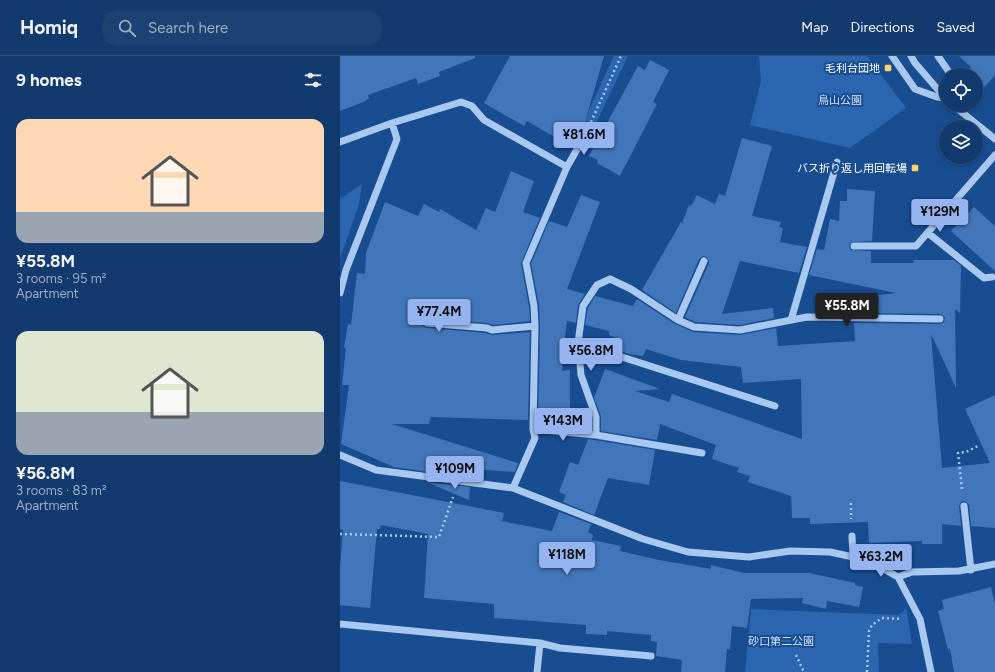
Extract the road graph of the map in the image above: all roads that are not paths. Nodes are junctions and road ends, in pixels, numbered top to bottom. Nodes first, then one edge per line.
1 (892, 56) edge
2 (911, 56) edge
3 (938, 56) edge
4 (946, 68) edge
5 (939, 91) edge
6 (939, 97) edge
7 (962, 112) edge
8 (392, 123) junction
9 (584, 137) road end
10 (995, 139) edge
11 (340, 142) edge
12 (995, 155) edge
13 (837, 162) dead end
14 (567, 167) junction
15 (928, 233) junction
16 (854, 246) dead end
17 (704, 261) dead end
18 (992, 277) dead end
19 (340, 293) edge
20 (940, 319) dead end
21 (678, 320) junction
22 (791, 320) junction
23 (427, 323) dead end
24 (535, 326) junction
25 (578, 343) junction
26 (775, 406) dead end
27 (533, 429) junction
28 (596, 435) junction
29 (702, 453) dead end
30 (340, 455) edge
31 (513, 488) junction
32 (964, 506) road end
33 (852, 536) dead end
34 (853, 557) junction
35 (995, 564) edge
36 (971, 570) junction
37 (898, 577) junction
38 (340, 624) edge
39 (540, 643) junction
40 (651, 656) dead end
41 (537, 672) edge
42 (931, 672) edge

1 - 6 street
2 - 5 street
3 - 4 street
7 - 10 street
8 - 11 street
8 - 14 street
8 - 19 street
9 - 14 street
12 - 15 street
13 - 22 street
14 - 24 street
15 - 16 street
15 - 18 street
17 - 21 street
20 - 22 street
21 - 22 street
21 - 25 street
23 - 24 street
24 - 27 street
25 - 26 street
25 - 28 street
27 - 28 street
27 - 31 street
28 - 29 street
30 - 31 street
31 - 34 street
32 - 36 street
33 - 34 street
34 - 37 street
35 - 36 street
36 - 37 street
37 - 42 street
38 - 39 street
39 - 40 street
39 - 41 street

